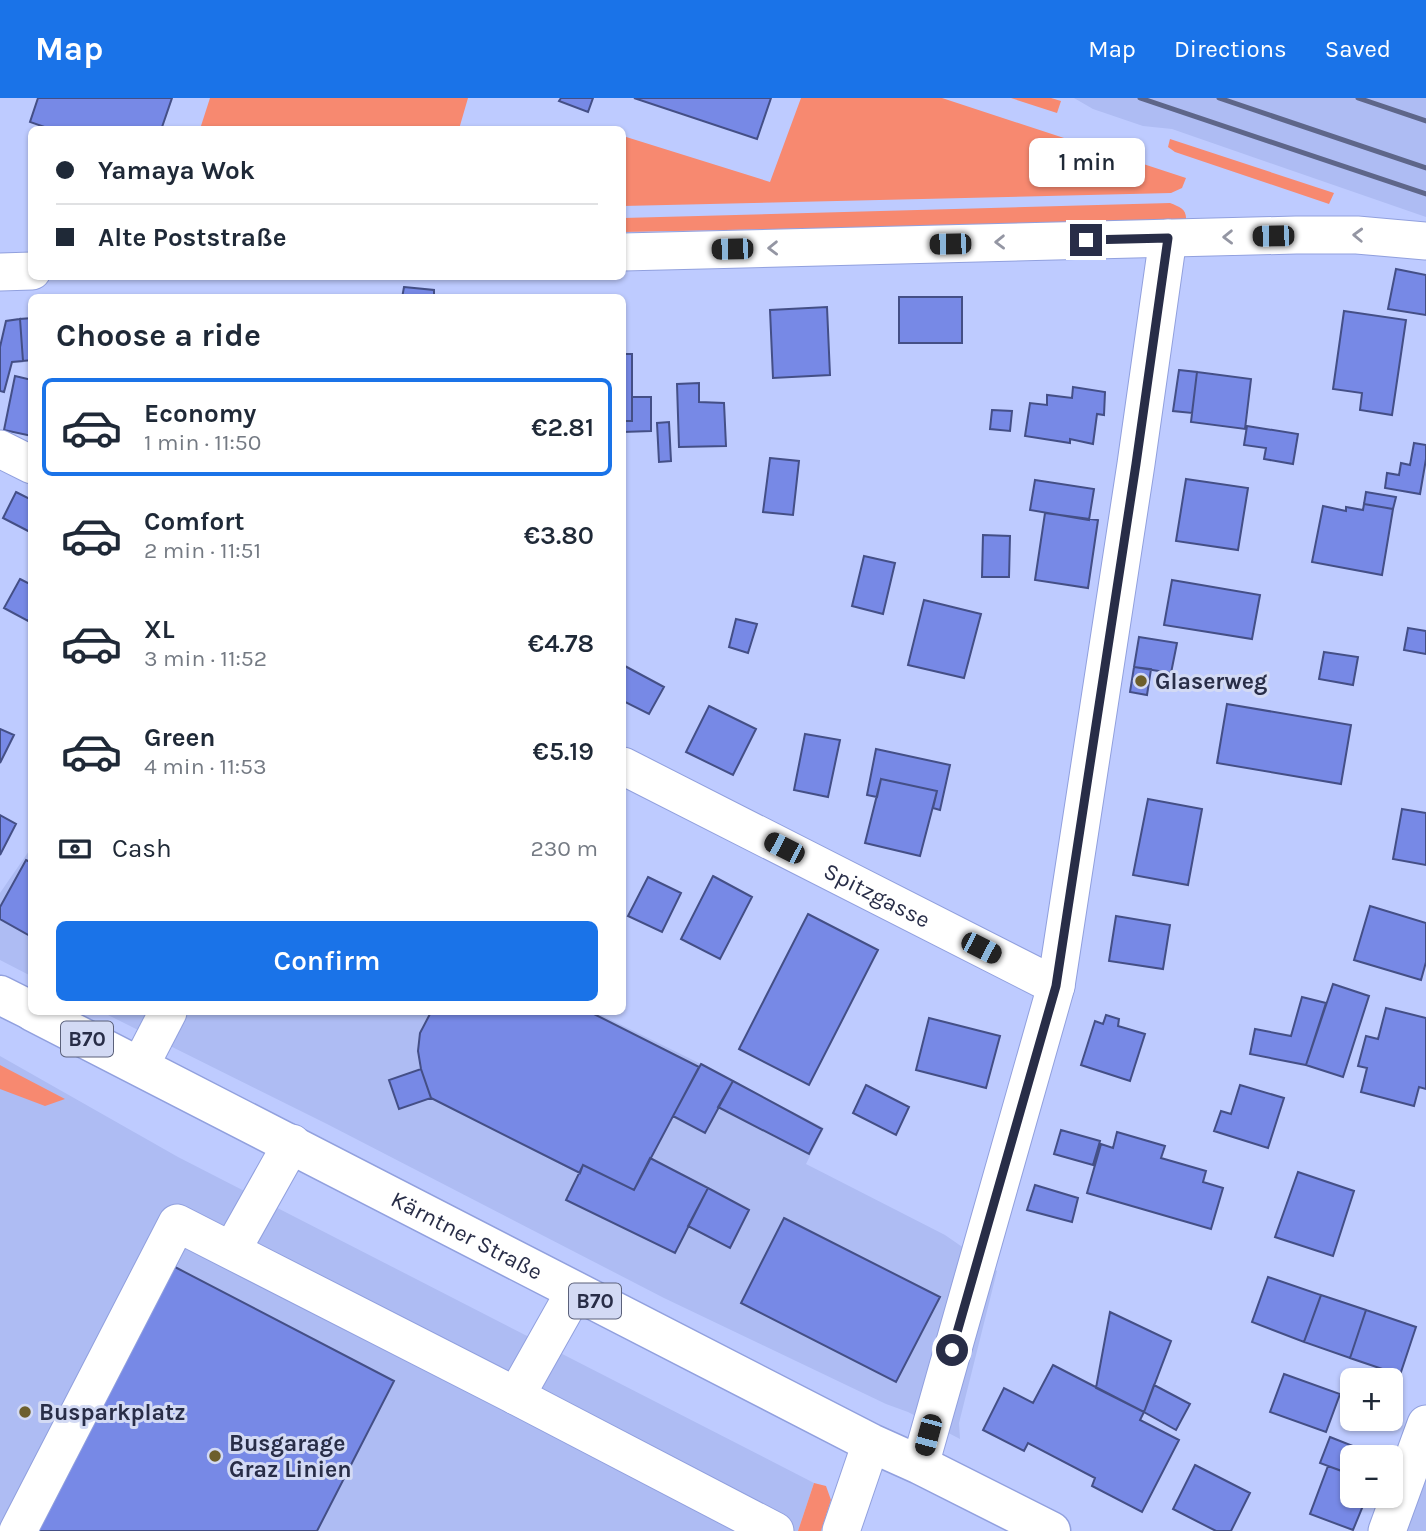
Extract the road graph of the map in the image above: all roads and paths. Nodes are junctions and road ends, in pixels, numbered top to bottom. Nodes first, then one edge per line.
1 (1168, 238) junction
2 (1426, 241) edge
3 (626, 252) edge
4 (0, 271) edge
5 (28, 271) edge
6 (0, 449) edge
7 (28, 463) edge
8 (626, 768) edge
9 (1056, 986) junction
10 (0, 995) edge
11 (28, 1009) edge
12 (40, 1015) edge
13 (166, 1015) edge
14 (140, 1066) junction
15 (292, 1143) junction
16 (232, 1250) junction
17 (575, 1291) junction
18 (516, 1396) junction
19 (1426, 1424) edge
20 (871, 1443) junction
21 (920, 1465) junction
22 (18, 1531) edge
23 (775, 1531) edge
24 (841, 1531) edge
25 (1051, 1531) edge
26 (1387, 1531) edge

2 -> 1 street
1 -> 3 street
1 - 9 street
4 - 5 street
6 - 7 street
8 - 9 street, Spitzgasse
9 - 21 street
10 - 11 main road, Kärntner Straße / B70
12 - 14 main road, Kärntner Straße / B70
13 - 14 street
14 - 15 main road, Kärntner Straße / B70
15 - 16 street
15 - 17 main road, Kärntner Straße / B70
16 - 18 street
16 - 22 street
17 - 18 street
17 - 20 main road, Kärntner Straße / B70
18 - 23 street
19 - 26 street
20 - 21 main road, Kärntner Straße / B70
20 - 24 street
21 - 25 main road, Kärntner Straße / B70

